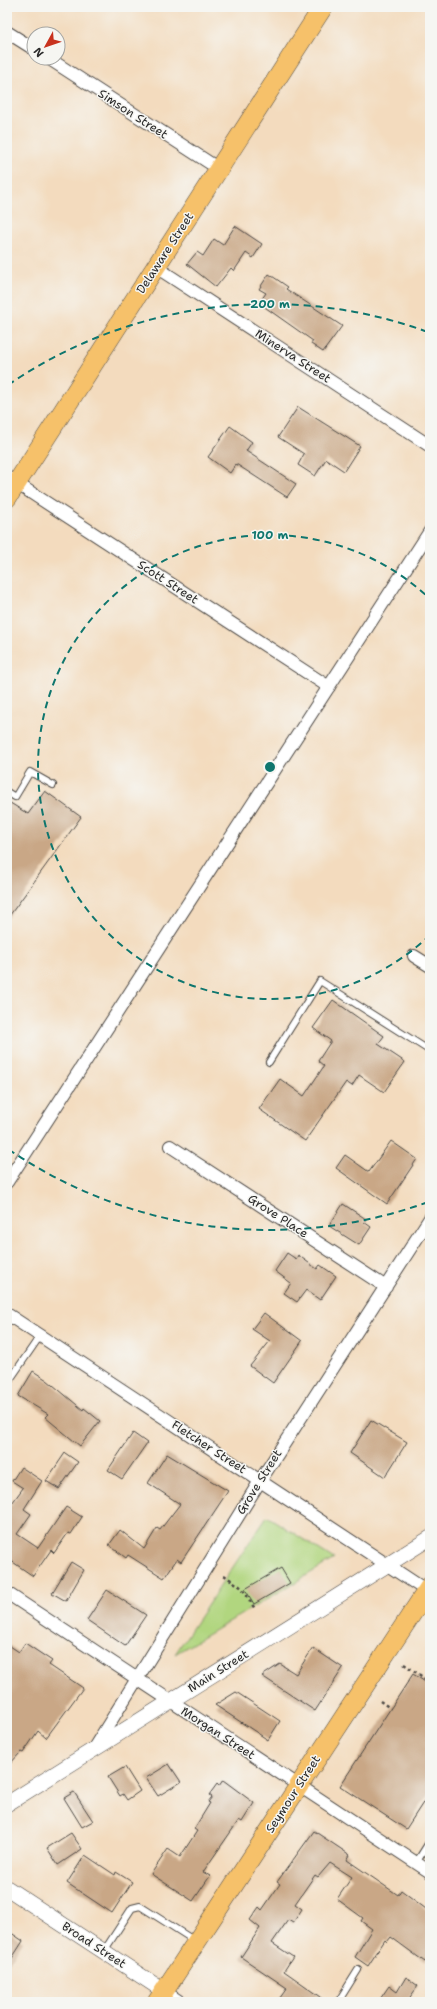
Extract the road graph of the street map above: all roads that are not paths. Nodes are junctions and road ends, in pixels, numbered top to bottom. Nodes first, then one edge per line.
1 (323, 7) edge
2 (7, 32) edge
3 (26, 44) edge
4 (60, 66) edge
5 (219, 169) junction
6 (156, 267) junction
7 (430, 446) edge
8 (10, 486) edge
9 (430, 531) edge
10 (329, 687) junction
11 (53, 785) dead end
12 (7, 792) edge
13 (414, 956) dead end
14 (430, 966) edge
15 (430, 1051) edge
16 (269, 1062) dead end
17 (170, 1146) dead end
18 (7, 1182) edge
19 (430, 1218) edge
20 (386, 1287) junction
21 (7, 1314) edge
22 (40, 1336) junction
23 (7, 1384) edge
24 (260, 1481) junction
25 (430, 1538) edge
26 (386, 1564) junction
27 (429, 1590) edge
28 (7, 1594) edge
29 (136, 1679) junction
30 (170, 1701) junction
31 (93, 1750) junction
32 (298, 1785) junction
33 (7, 1804) edge
34 (428, 1844) dead end
35 (416, 1863) junction
36 (430, 1872) edge
37 (7, 1888) edge
38 (196, 1942) junction
39 (104, 1951) junction
40 (358, 1970) dead end
41 (160, 1997) edge
42 (180, 2002) edge
43 (338, 2002) edge

1 - 5 main road, Delaware Street
2 - 3 street
4 - 5 street, Simson Street
5 - 6 main road, Delaware Street
6 - 7 street, Minerva Street
6 - 8 main road, Delaware Street
8 - 10 street, Scott Street
9 - 10 street
10 - 18 street
11 - 12 lane
13 - 14 street
15 - 16 lane
17 - 20 street, Grove Place
19 - 20 street, Grove Street
20 - 24 street, Grove Street
21 - 22 street, Fletcher Street
22 - 23 lane
22 - 24 street, Fletcher Street
24 - 26 street, Fletcher Street
24 - 29 street, Grove Street
25 - 26 street, Main Street
26 - 27 street, Fletcher Street
26 - 30 street, Main Street
27 - 32 main road, Seymour Street
28 - 29 street, Morgan Street
29 - 30 street, Morgan Street
29 - 31 street, Grove Street
30 - 31 street, Main Street
30 - 32 street, Morgan Street
31 - 33 street, Main Street
32 - 35 street, Morgan Street
32 - 38 main road, Seymour Street
34 - 35 lane
35 - 36 street, Morgan Street
37 - 39 street, Broad Street
38 - 39 lane
38 - 41 main road, Seymour Street
39 - 41 street, Broad Street
40 - 43 lane
41 - 42 street, Broad Street

